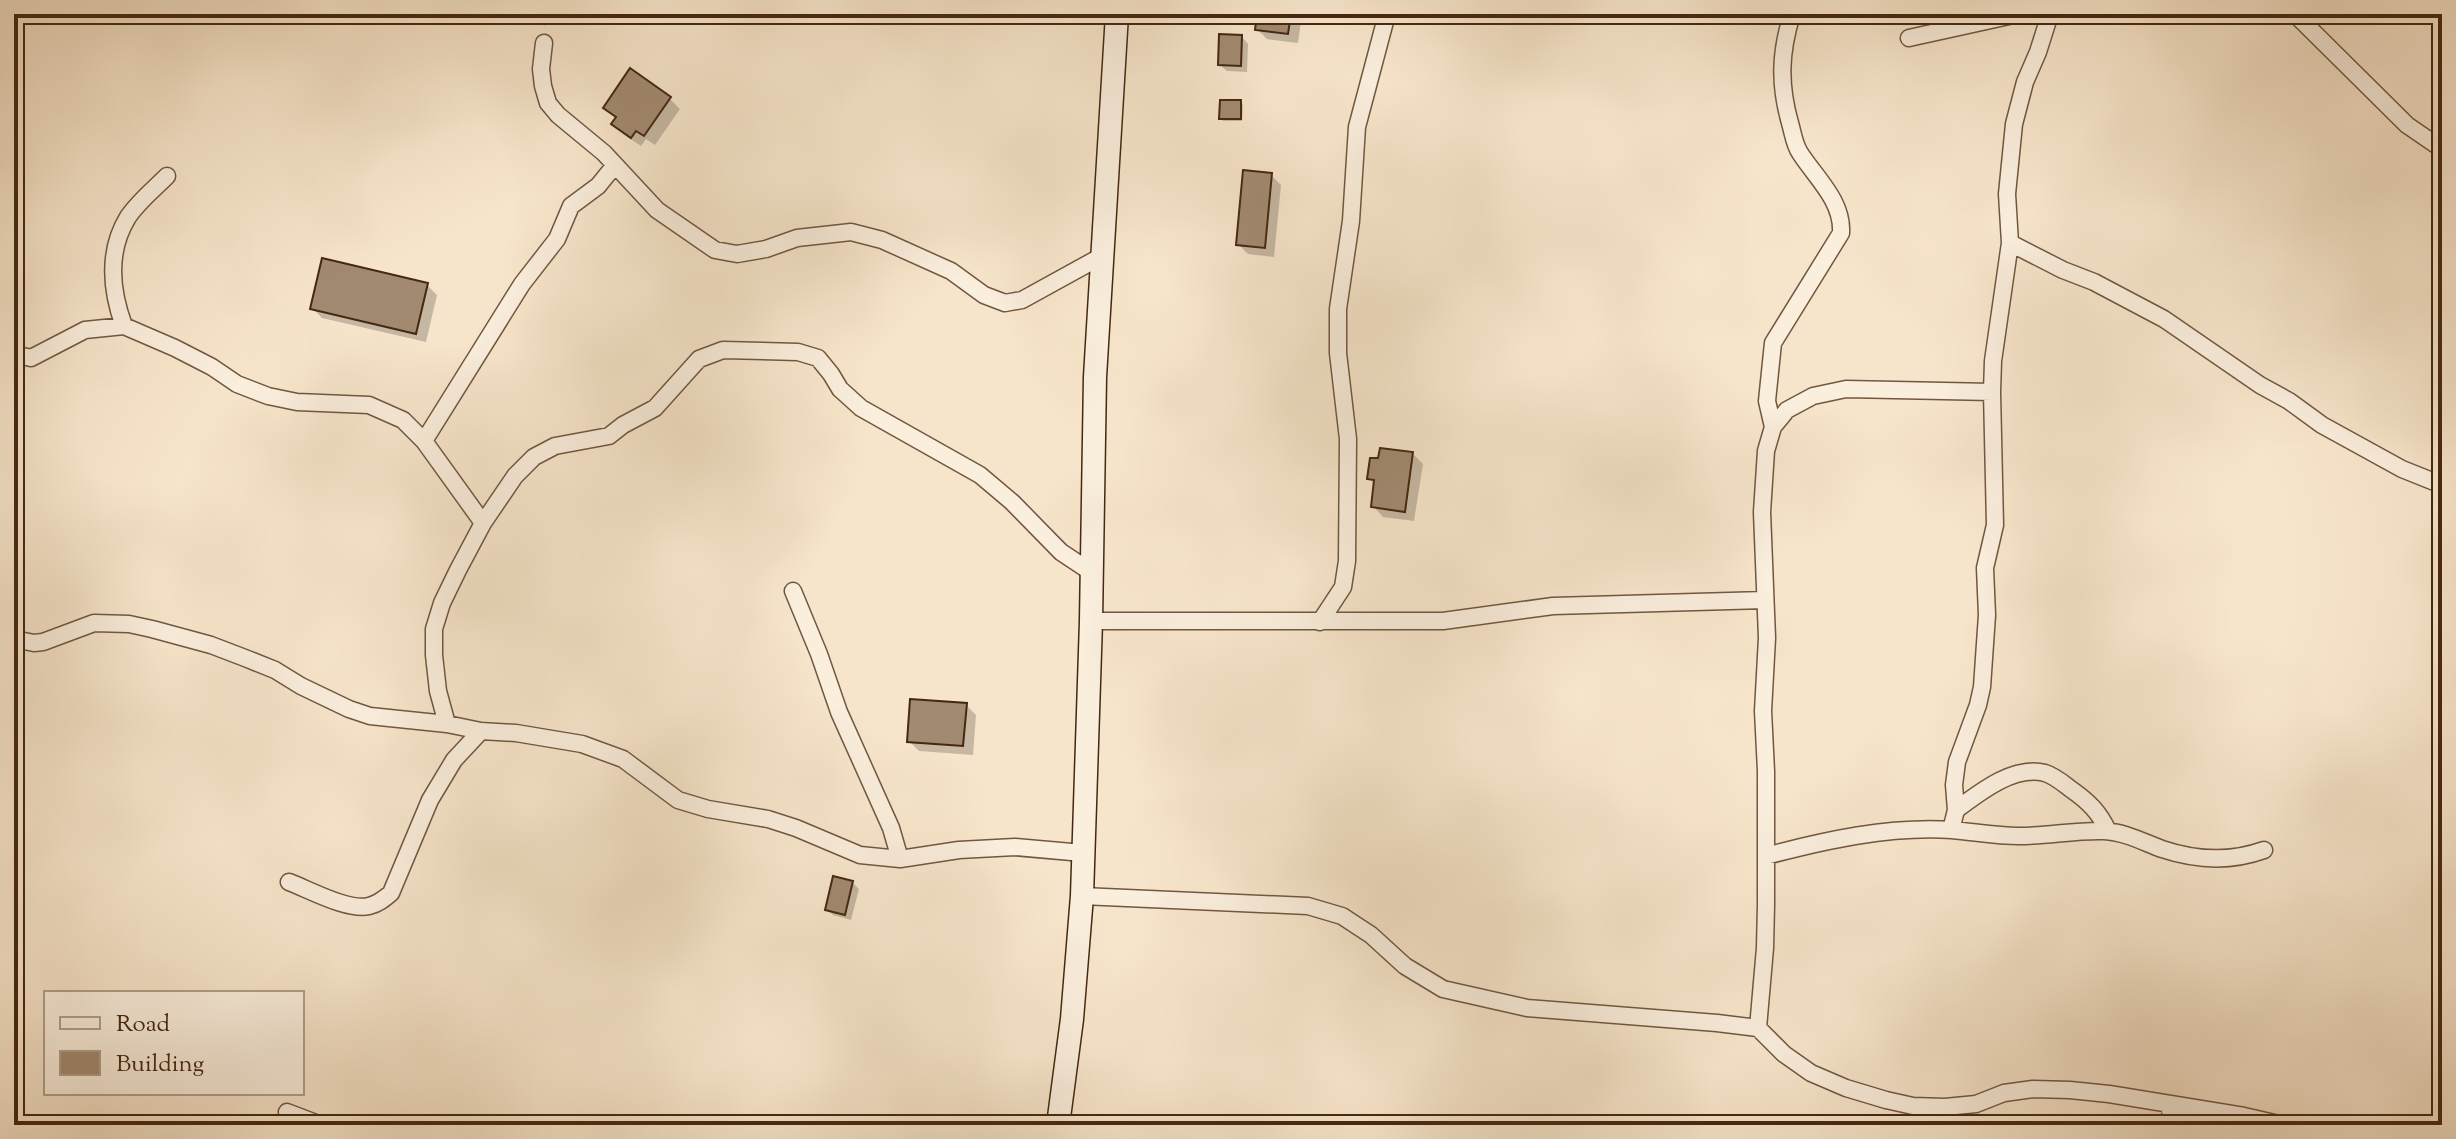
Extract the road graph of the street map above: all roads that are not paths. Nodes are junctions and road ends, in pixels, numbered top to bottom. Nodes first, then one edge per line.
1 (1117, 14) edge
2 (1387, 14) edge
3 (1792, 14) edge
4 (2018, 14) edge
5 (2050, 14) edge
6 (2295, 14) edge
7 (1909, 38) dead end
8 (544, 43) dead end
9 (2442, 149) edge
10 (615, 165) junction
11 (167, 176) dead end
12 (630, 182) junction
13 (598, 186) junction
14 (2010, 243) junction
15 (1102, 256) junction
16 (124, 326) junction
17 (14, 354) edge
18 (1992, 392) junction
19 (1773, 427) junction
20 (424, 441) junction
21 (2442, 485) edge
22 (483, 523) junction
23 (1091, 572) junction
24 (793, 591) dead end
25 (1765, 600) junction
26 (1091, 621) junction
27 (1320, 622) junction
28 (14, 639) edge
29 (447, 724) junction
30 (481, 731) junction
31 (1956, 810) junction
32 (1951, 830) junction
33 (2108, 831) junction
34 (2264, 850) dead end
35 (1083, 853) junction
36 (1766, 856) junction
37 (900, 859) junction
38 (289, 882) dead end
39 (1082, 896) junction
40 (1758, 1028) junction
41 (2168, 1105) junction
42 (287, 1112) dead end
43 (321, 1125) edge
44 (1058, 1125) edge
45 (2176, 1125) edge
46 (2283, 1125) edge

1 - 15 street
2 - 27 street
3 - 19 street
4 - 7 street
5 - 14 street
6 - 9 street
8 - 10 street
10 - 12 street
10 - 13 street
11 - 16 street
12 - 13 street
12 - 15 street
13 - 20 street
14 - 18 street
14 - 21 street
15 - 23 street
16 - 17 street
16 - 20 street
18 - 19 street
18 - 31 street
19 - 25 street
20 - 22 street
22 - 23 street
22 - 29 street
23 - 26 street
24 - 37 street
25 - 27 street
25 - 36 street
26 - 27 street
26 - 35 street
28 - 29 street
29 - 30 street
30 - 37 street
30 - 38 street
31 - 32 street
31 - 33 street
32 - 33 street
32 - 36 street
33 - 34 street
35 - 37 street
35 - 39 street
36 - 40 street
39 - 40 street
39 - 44 street
40 - 41 street
41 - 45 street
41 - 46 street
42 - 43 street

